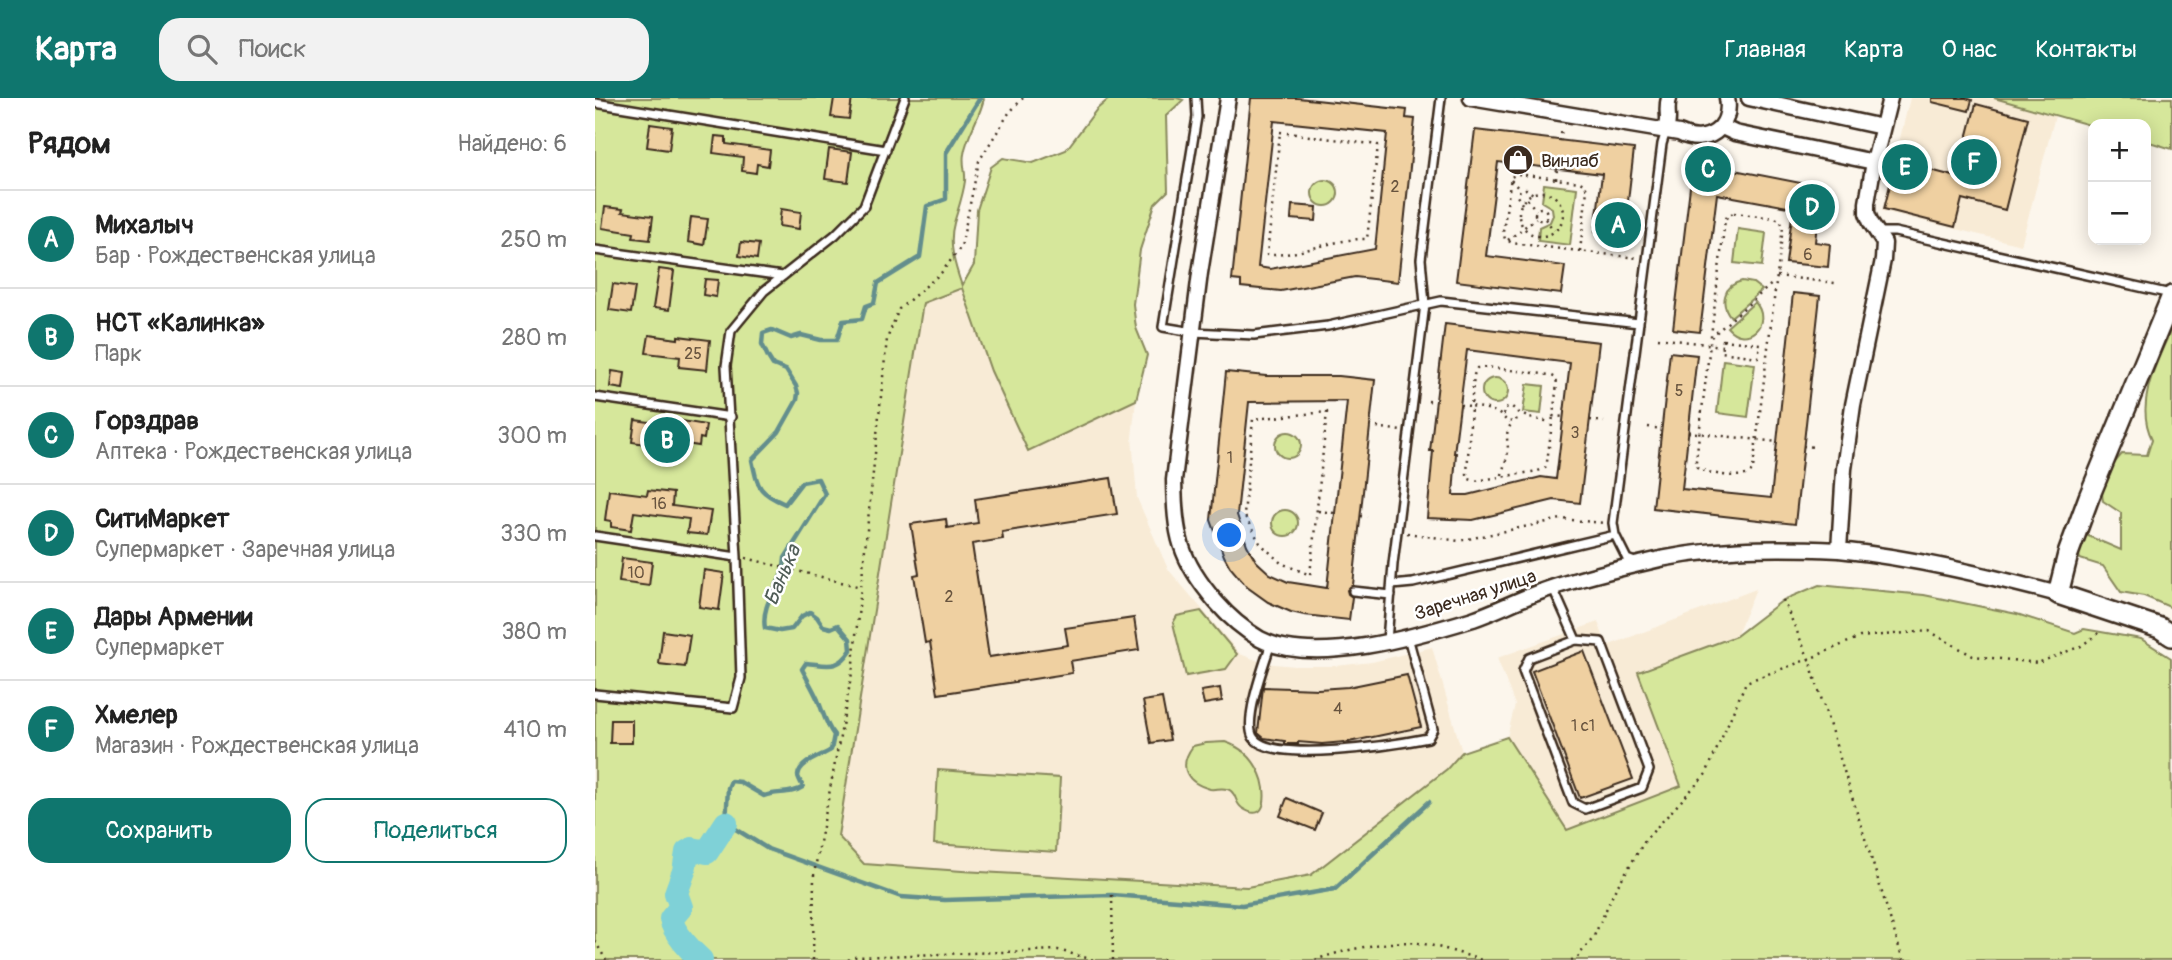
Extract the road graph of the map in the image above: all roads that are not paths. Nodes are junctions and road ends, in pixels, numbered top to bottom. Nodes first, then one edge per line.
1 (905, 98) edge
2 (1196, 98) edge
3 (1228, 98) edge
4 (1441, 98) edge
5 (1471, 98) edge
6 (1669, 98) edge
7 (1727, 98) edge
8 (1749, 98) edge
9 (1890, 98) edge
10 (595, 103) edge
11 (1722, 127) junction
12 (1882, 127) junction
13 (1666, 130) junction
14 (885, 150) junction
15 (1874, 162) junction
16 (1878, 232) junction
17 (595, 250) edge
18 (783, 276) junction
19 (2172, 295) edge
20 (1425, 304) junction
21 (1639, 323) junction
22 (1193, 332) junction
23 (595, 397) edge
24 (730, 417) junction
25 (1615, 535) junction
26 (595, 536) edge
27 (1839, 550) junction
28 (742, 557) junction
29 (1638, 564) junction
30 (1392, 585) junction
31 (1553, 588) junction
32 (1353, 591) dead end
33 (2058, 594) junction
34 (1391, 595) junction
35 (1408, 636) junction
36 (2172, 636) edge
37 (1576, 640) junction
38 (1387, 641) junction
39 (1271, 643) junction
40 (595, 694) edge

1 - 14 lane
2 - 22 lane
3 - 22 street, Заречная улица
4 - 20 lane
5 - 13 street
6 - 13 street
7 - 11 street
8 - 12 street
9 - 12 street
10 - 14 lane
11 - 13 street
11 - 15 street
12 - 15 street
13 - 21 lane
14 - 18 lane
15 - 16 street
16 - 19 lane
16 - 27 street
17 - 18 lane
18 - 24 lane
19 - 33 street
20 - 21 lane
20 - 22 lane
20 - 30 lane
21 - 25 lane
22 - 39 street, Заречная улица
23 - 24 lane
24 - 28 lane
25 - 29 lane
25 - 30 lane
26 - 28 lane
27 - 29 street, Заречная улица
27 - 33 street, Заречная улица
28 - 40 lane
29 - 31 street, Заречная улица
30 - 34 lane
31 - 35 street, Заречная улица
31 - 37 lane
32 - 34 lane
33 - 36 street
34 - 38 lane
35 - 38 street, Заречная улица
35 - 39 lane
37 - 37 lane
38 - 39 street, Заречная улица

